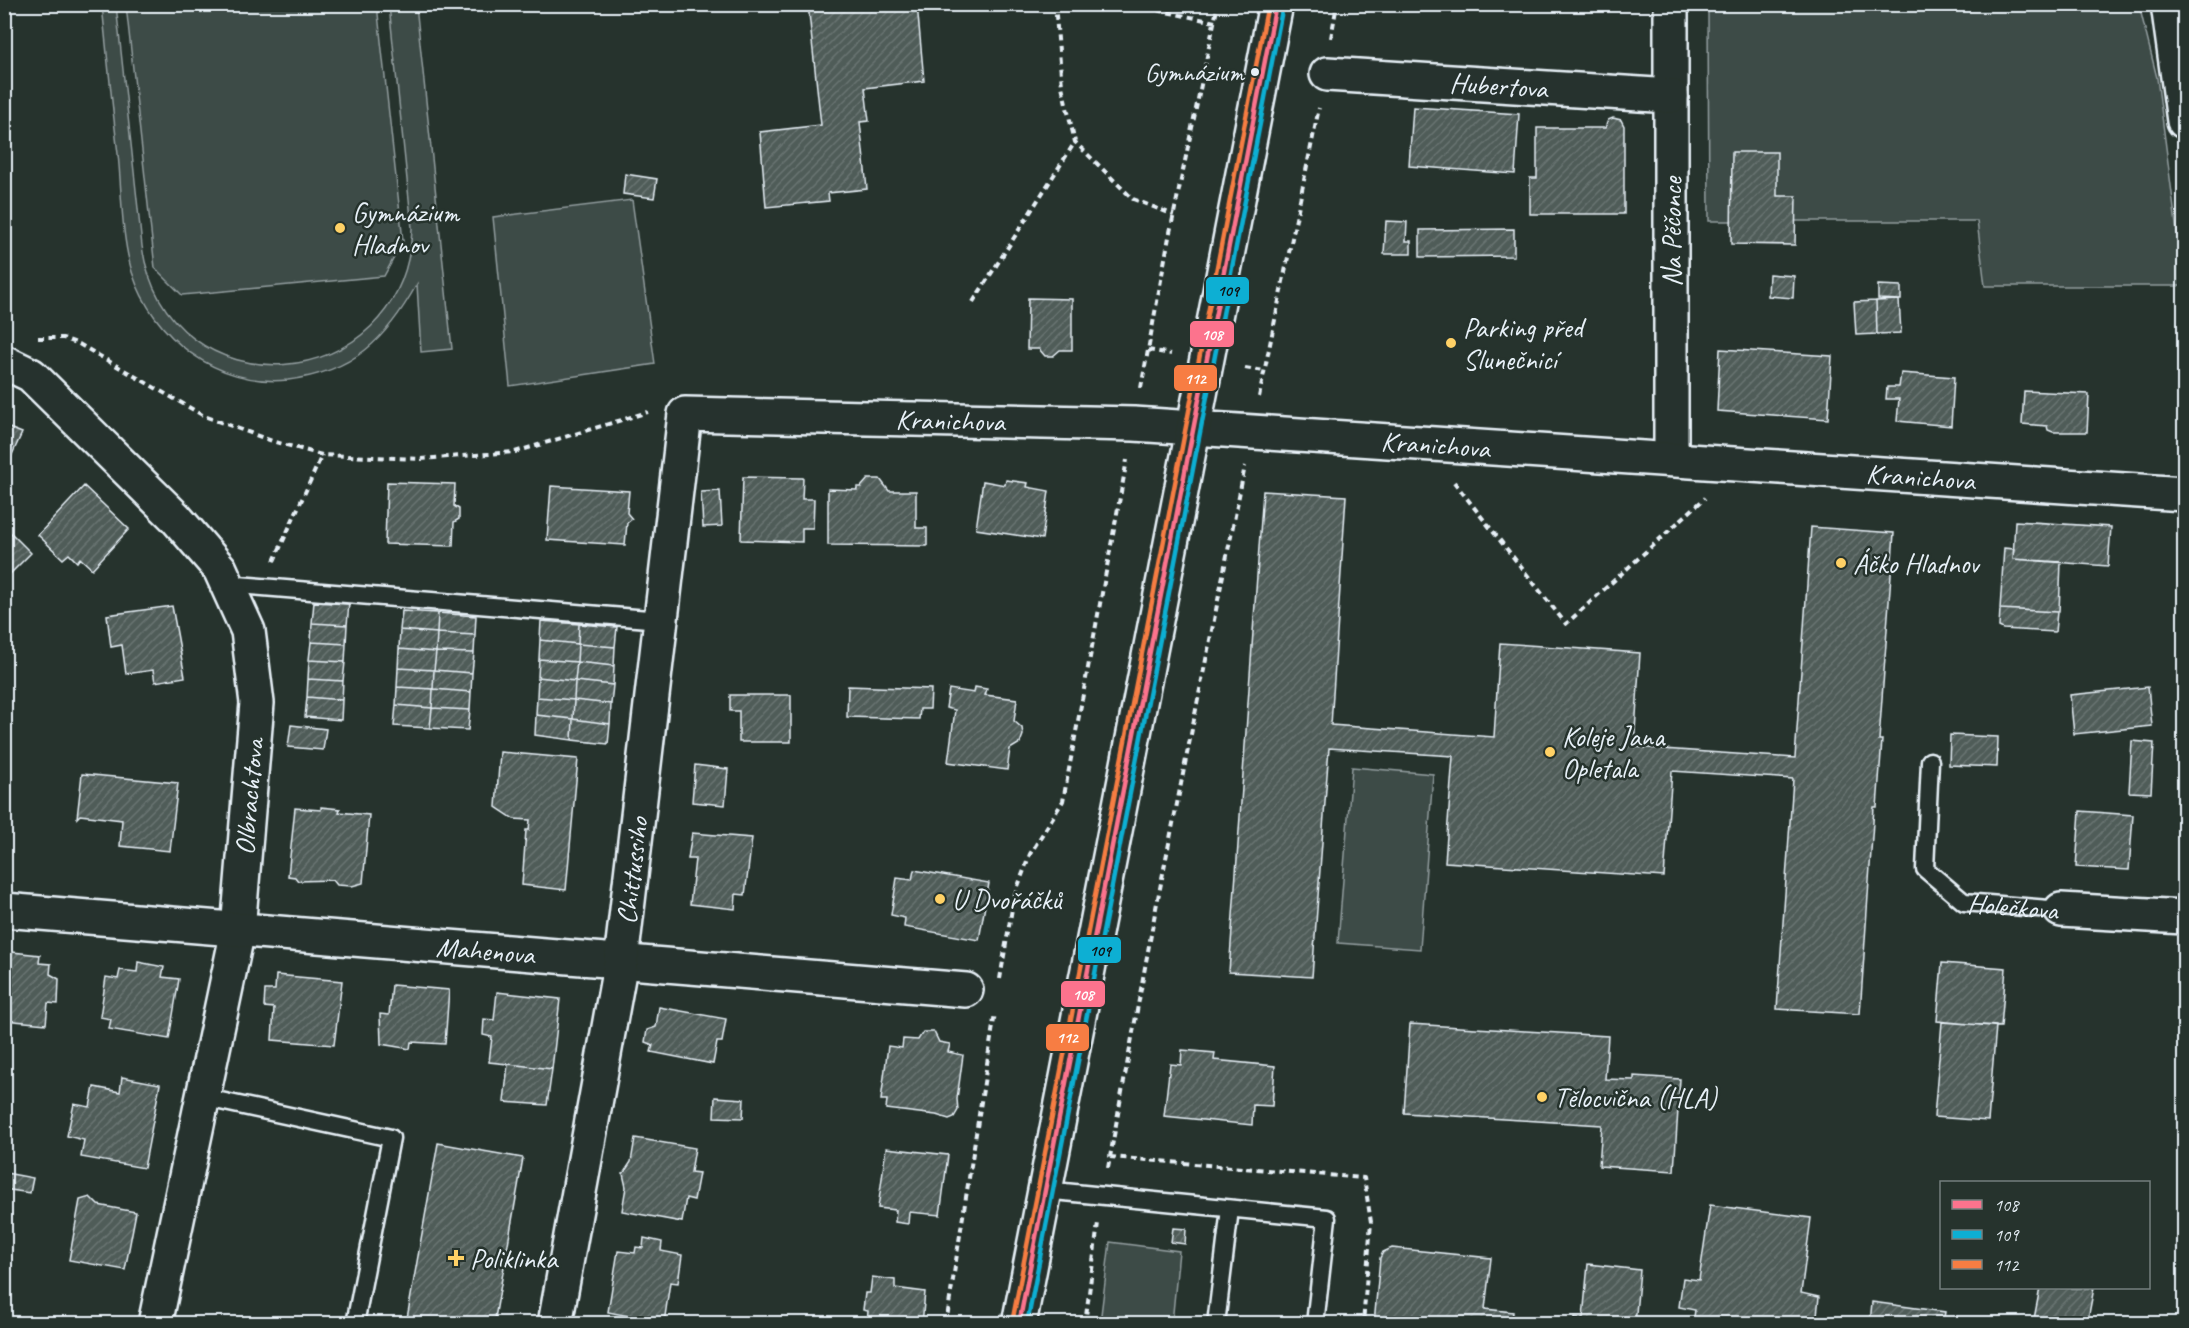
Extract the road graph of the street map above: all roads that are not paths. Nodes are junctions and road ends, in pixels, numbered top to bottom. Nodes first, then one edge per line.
1 (1276, 4) edge
2 (1671, 4) edge
3 (2168, 4) edge
4 (1326, 74) road end
5 (1671, 96) junction
6 (2184, 122) edge
7 (4, 362) edge
8 (685, 414) joint
9 (1192, 429) junction
10 (1671, 459) junction
11 (2184, 494) edge
12 (226, 584) junction
13 (660, 620) junction
14 (1930, 761) dead end
15 (4, 910) edge
16 (2061, 910) joint
17 (2184, 917) edge
18 (238, 930) junction
19 (621, 961) junction
20 (966, 990) dead end
21 (202, 1097) junction
22 (1044, 1190) junction
23 (1230, 1209) junction
24 (155, 1323) edge
25 (356, 1323) edge
26 (555, 1323) edge
27 (1019, 1323) edge
28 (1216, 1323) edge
29 (1315, 1323) edge

1 - 9 street
2 - 5 street, Na Pěčonce
3 - 6 street
4 - 5 street, Hubertova
5 - 10 street, Na Pěčonce
7 - 12 street, Olbrachtova
8 - 9 street, Kranichova
8 - 13 street, Chittussiho
9 - 10 street, Kranichova
9 - 22 street
10 - 11 street, Kranichova
12 - 13 lane
12 - 18 street, Olbrachtova
13 - 19 street, Chittussiho
14 - 16 lane, Holečkova
15 - 18 street, Mahenova
16 - 17 street, Holečkova
18 - 19 street, Mahenova
18 - 21 street, Olbrachtova
19 - 20 street, Mahenova
19 - 26 street, Chittussiho
21 - 24 street, Olbrachtova
21 - 25 lane
22 - 23 lane
22 - 27 street
23 - 28 lane
23 - 29 lane

